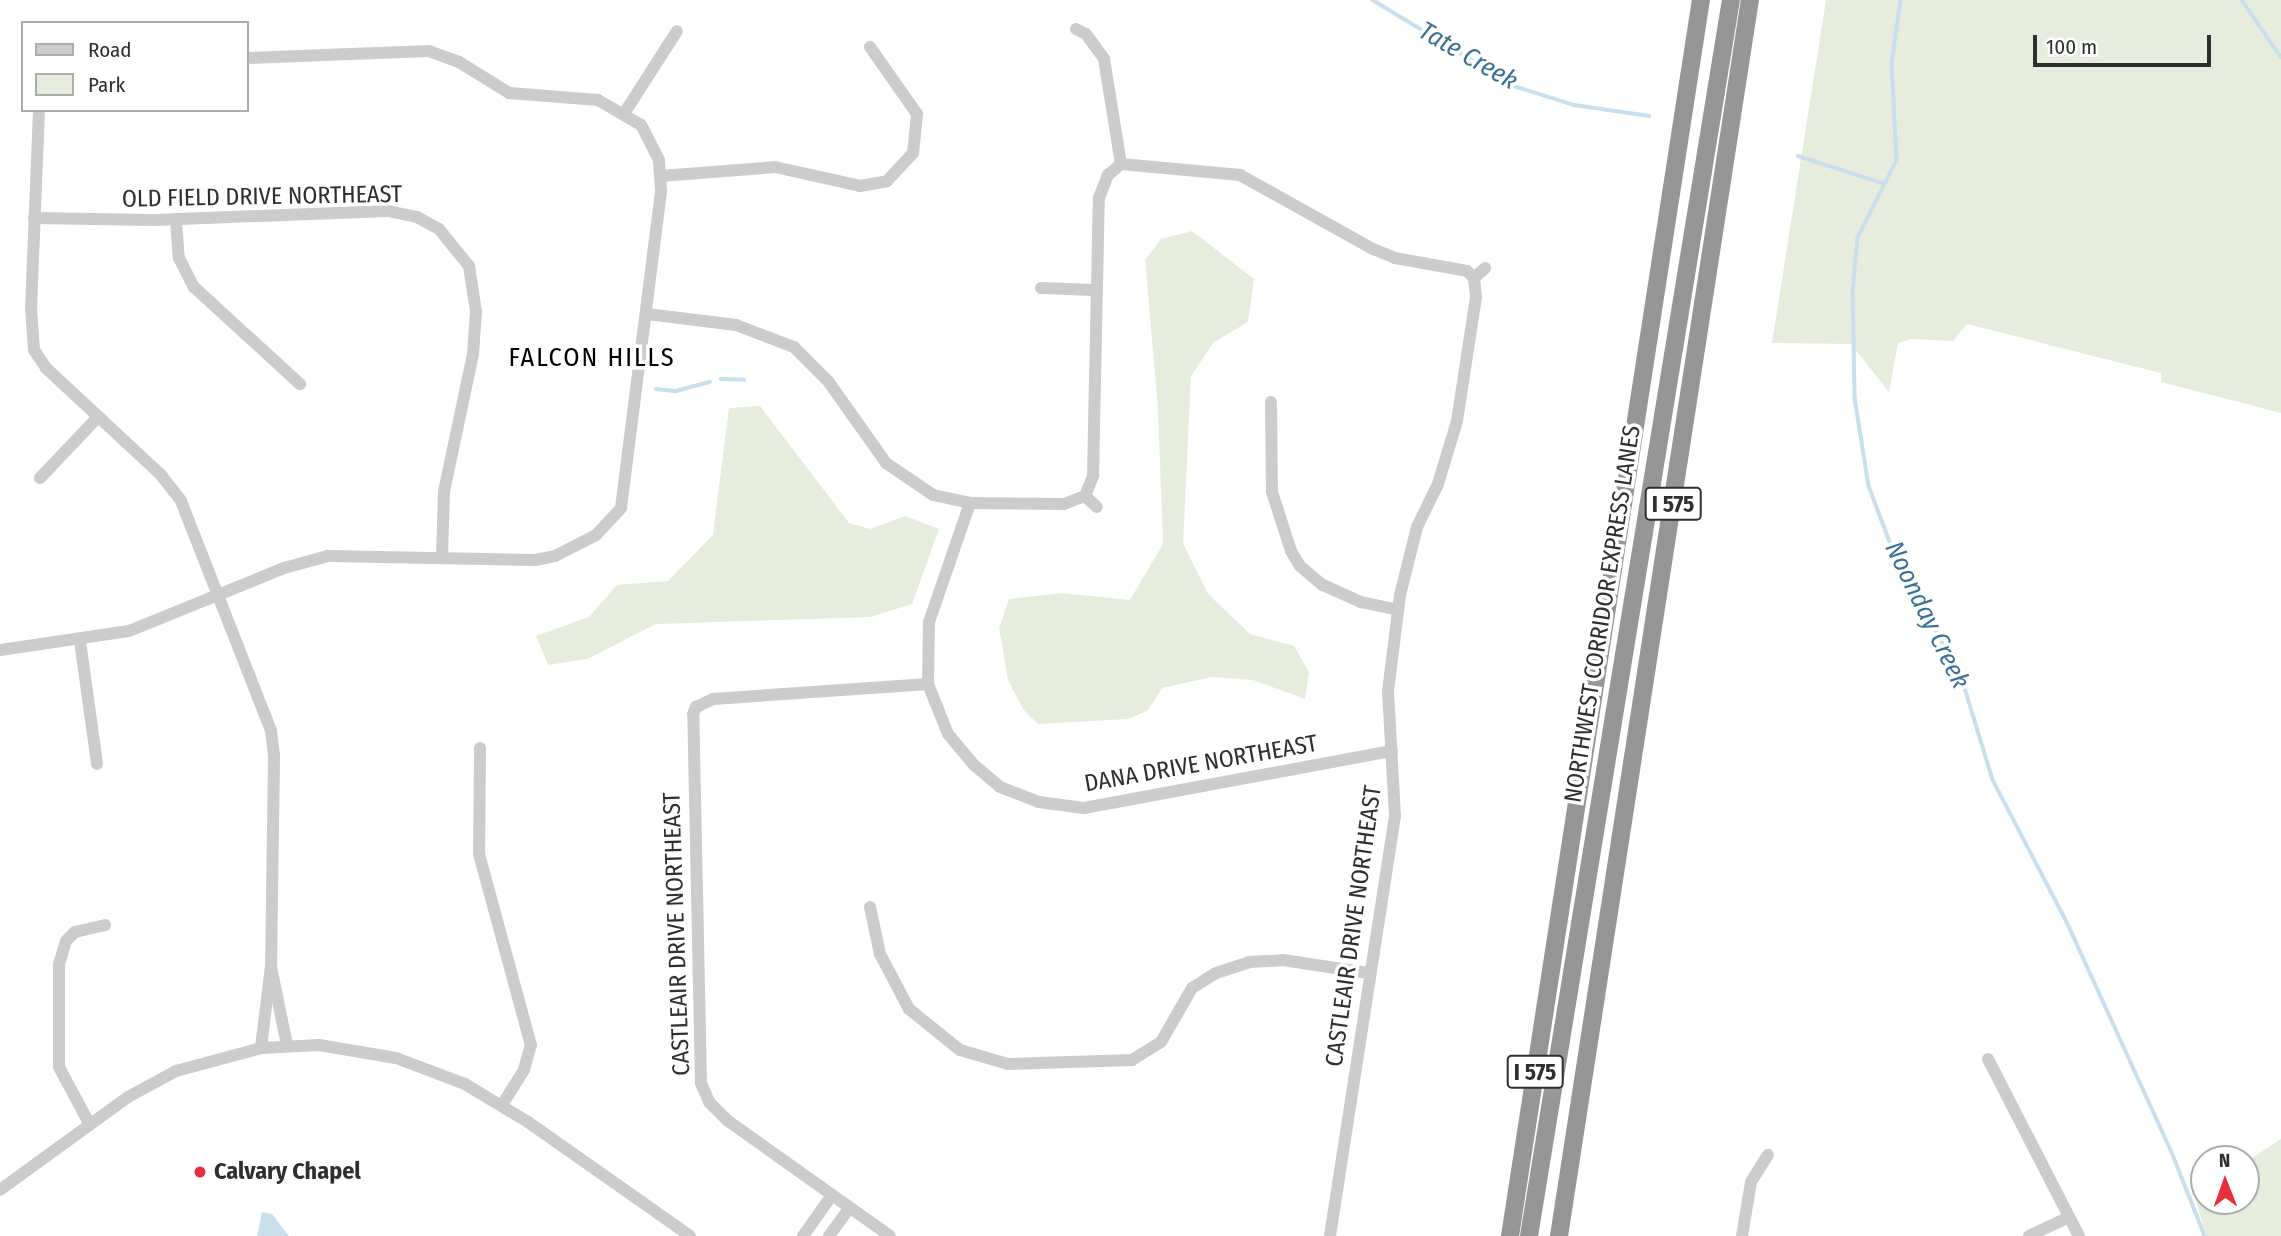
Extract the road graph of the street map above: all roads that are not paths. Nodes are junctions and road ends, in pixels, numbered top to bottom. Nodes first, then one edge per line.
1 (1701, 0) edge
2 (1731, 0) edge
3 (1750, 0) edge
4 (1076, 29) dead end
5 (677, 31) dead end
6 (870, 47) dead end
7 (248, 58) edge
8 (39, 112) edge
9 (625, 112) junction
10 (1121, 164) junction
11 (662, 176) junction
12 (34, 218) junction
13 (176, 219) junction
14 (1485, 268) dead end
15 (1474, 278) junction
16 (1041, 288) dead end
17 (1094, 290) junction
18 (647, 314) junction
19 (300, 384) dead end
20 (1271, 402) dead end
21 (97, 418) junction
22 (40, 478) dead end
23 (1085, 496) junction
24 (970, 503) junction
25 (1097, 507) dead end
26 (442, 556) junction
27 (220, 595) junction
28 (1398, 610) junction
29 (80, 641) junction
30 (0, 650) edge
31 (928, 684) junction
32 (480, 748) dead end
33 (1392, 751) junction
34 (97, 764) dead end
35 (870, 907) dead end
36 (105, 925) dead end
37 (271, 966) junction
38 (1368, 973) junction
39 (1594, 1007) junction
40 (287, 1045) junction
41 (261, 1048) junction
42 (1988, 1059) dead end
43 (502, 1105) junction
44 (89, 1123) junction
45 (1768, 1155) dead end
46 (0, 1190) edge
47 (832, 1195) junction
48 (849, 1208) junction
49 (2069, 1217) junction
50 (690, 1236) edge
51 (803, 1236) edge
52 (829, 1236) edge
53 (890, 1236) edge
54 (1330, 1236) edge
55 (1510, 1236) edge
56 (1529, 1236) edge
57 (1548, 1236) edge
58 (1559, 1236) edge
59 (1742, 1236) edge
60 (2029, 1236) edge
61 (2079, 1236) edge

1 - 55 highway, I 575
2 - 56 highway, NORTHWEST CORRIDOR EXPRESS LANES
3 - 39 highway, I 575
4 - 10 street
5 - 9 street
6 - 11 street
7 - 9 street
8 - 12 street
9 - 11 street
10 - 15 street
10 - 17 street
11 - 18 street
12 - 13 street, OLD FIELD DRIVE NORTHEAST
12 - 21 street
13 - 19 street
13 - 26 street, OLD FIELD DRIVE NORTHEAST
14 - 15 street
15 - 28 street, CASTLEAIR DRIVE NORTHEAST
16 - 17 street
17 - 23 street
18 - 24 street
18 - 26 street
20 - 28 street
21 - 22 street
21 - 27 street
23 - 24 street
23 - 25 street
24 - 31 street, DANA DRIVE NORTHEAST
26 - 27 street
27 - 29 street
27 - 37 street
28 - 33 street, CASTLEAIR DRIVE NORTHEAST
29 - 30 street
29 - 34 street
31 - 33 street, DANA DRIVE NORTHEAST
31 - 47 street, CASTLEAIR DRIVE NORTHEAST
32 - 43 street
33 - 38 street, CASTLEAIR DRIVE NORTHEAST
35 - 38 street
36 - 44 street
37 - 40 street
37 - 41 street
38 - 54 street, CASTLEAIR DRIVE NORTHEAST
39 - 57 highway
39 - 58 highway, I 575
40 - 41 street
40 - 43 street
41 - 44 street
42 - 49 street
43 - 50 street
44 - 46 street
45 - 59 street
47 - 48 street, CASTLEAIR DRIVE NORTHEAST
47 - 51 street
48 - 52 street
48 - 53 street, CASTLEAIR DRIVE NORTHEAST
49 - 60 street
49 - 61 street

